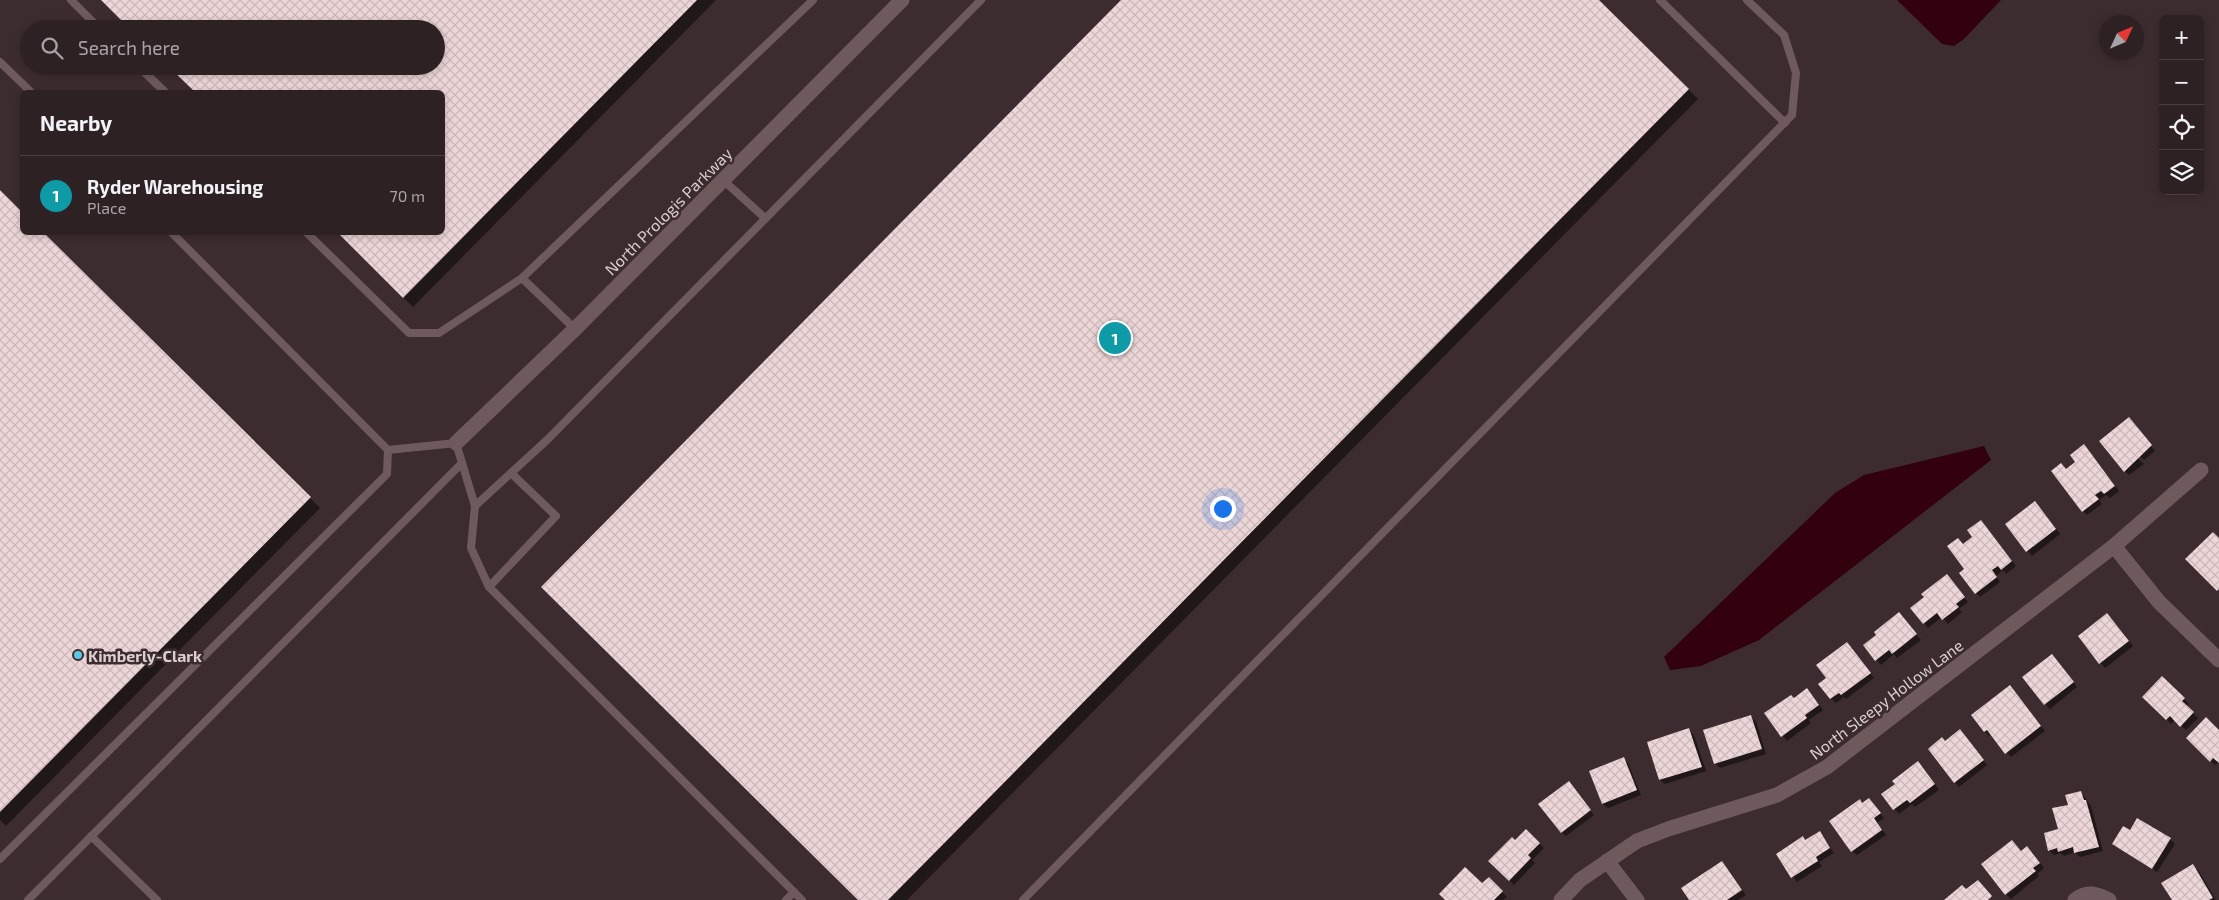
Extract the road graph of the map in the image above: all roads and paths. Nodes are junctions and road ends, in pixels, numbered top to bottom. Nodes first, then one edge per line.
1 (71, 0) edge
2 (813, 0) edge
3 (902, 0) edge
4 (981, 0) edge
5 (1660, 0) edge
6 (1747, 0) edge
7 (91, 20) edge
8 (0, 62) edge
9 (147, 75) edge
10 (29, 90) edge
11 (163, 90) edge
12 (1785, 124) junction
13 (723, 180) junction
14 (766, 218) junction
15 (174, 235) edge
16 (309, 235) edge
17 (522, 278) junction
18 (575, 329) junction
19 (456, 443) junction
20 (388, 450) junction
21 (462, 463) junction
22 (2201, 470) dead end
23 (511, 473) junction
24 (475, 506) junction
25 (2114, 546) junction
26 (489, 587) junction
27 (2219, 660) edge
28 (91, 836) junction
29 (0, 859) edge
30 (1607, 861) junction
31 (794, 892) junction
32 (28, 900) edge
33 (157, 900) edge
34 (786, 900) edge
35 (802, 900) edge
36 (1023, 900) edge
37 (1561, 900) edge
38 (1636, 900) edge
39 (2076, 900) edge
40 (2109, 900) edge

1 - 7 lane
2 - 17 lane
3 - 13 street, North Prologis Parkway
4 - 14 lane
5 - 12 lane
6 - 12 lane
8 - 10 lane
9 - 11 lane
12 - 36 lane
13 - 14 lane
13 - 18 street, North Prologis Parkway
14 - 23 lane
15 - 20 lane
16 - 17 lane
17 - 18 lane
18 - 19 street, North Prologis Parkway
19 - 20 lane
19 - 21 lane
20 - 29 lane
21 - 24 lane
21 - 28 lane
22 - 25 street, North Sleepy Hollow Lane
23 - 24 lane
23 - 26 lane
24 - 26 lane
25 - 27 street
25 - 30 street, North Sleepy Hollow Lane
26 - 31 lane
28 - 32 lane
28 - 33 lane
30 - 37 street, North Sleepy Hollow Lane
30 - 38 street
31 - 34 lane
31 - 35 lane
39 - 40 street

